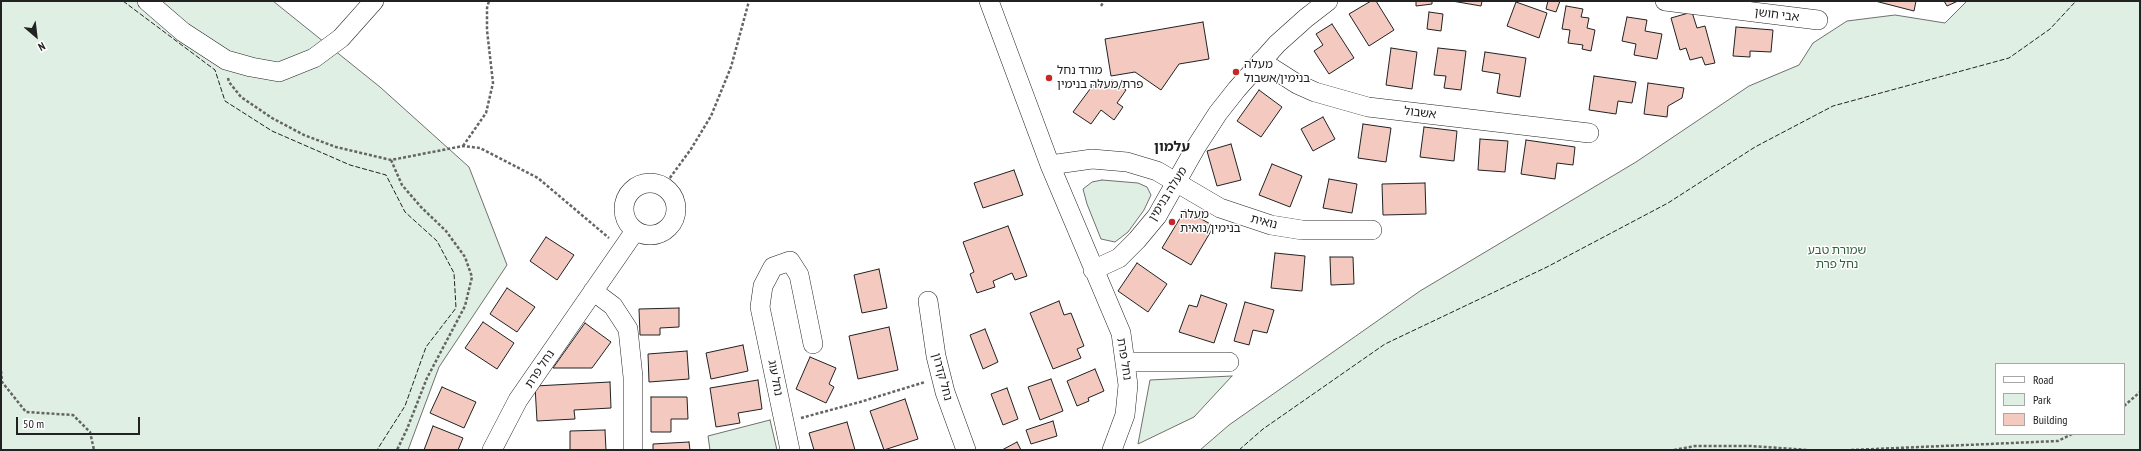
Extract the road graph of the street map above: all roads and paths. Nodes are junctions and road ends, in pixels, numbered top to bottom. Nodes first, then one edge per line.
1 (147, 1) edge
2 (374, 1) edge
3 (490, 1) edge
4 (749, 1) edge
5 (989, 1) edge
6 (1104, 1) edge
7 (1328, 1) edge
8 (1664, 1) edge
9 (1101, 6) dead end
10 (1818, 20) dead end
11 (222, 58) junction
12 (1261, 61) junction
13 (1589, 134) dead end
14 (463, 146) junction
15 (391, 160) junction
16 (1050, 165) junction
17 (1177, 184) junction
18 (664, 186) junction
19 (1372, 230) dead end
20 (635, 231) junction
21 (622, 249) junction
22 (1094, 270) junction
23 (593, 291) junction
24 (928, 301) dead end
25 (813, 344) dead end
26 (1126, 362) junction
27 (1229, 362) dead end
28 (1, 371) edge
29 (941, 377) junction
30 (2140, 392) edge
31 (2125, 405) edge
32 (783, 422) junction
33 (2070, 435) edge
34 (94, 450) edge
35 (397, 450) edge
36 (492, 450) edge
37 (633, 450) edge
38 (790, 450) edge
39 (966, 450) edge
40 (1112, 450) edge
41 (1674, 450) edge
42 (1808, 450) edge
43 (1851, 450) edge

1 - 11 street
2 - 11 street
3 - 14 path
4 - 18 path
5 - 16 street, נחל פרת
6 - 9 path
7 - 12 street, מעלה בנימין
8 - 10 street, אבי חושן
11 - 15 path
12 - 13 street, אשבול
12 - 17 street, מעלה בנימין
14 - 15 path
14 - 21 path
15 - 35 path
16 - 17 street, נואית
16 - 22 street, נחל פרת
17 - 19 street, נואית
17 - 22 street, מעלה בנימין
18 - 20 street
18 - 20 street
20 - 21 street, נחל פרת
21 - 23 street, נחל פרת
22 - 26 street, נחל פרת
23 - 36 street, נחל פרת
23 - 37 street
24 - 29 street, נחל קדרון
25 - 32 street, נחל עוג
26 - 27 street
26 - 40 street, נחל פרת
28 - 34 path
29 - 32 path
29 - 39 street, נחל קדרון
30 - 31 path
32 - 38 street, נחל עוג
33 - 43 path
41 - 42 path

